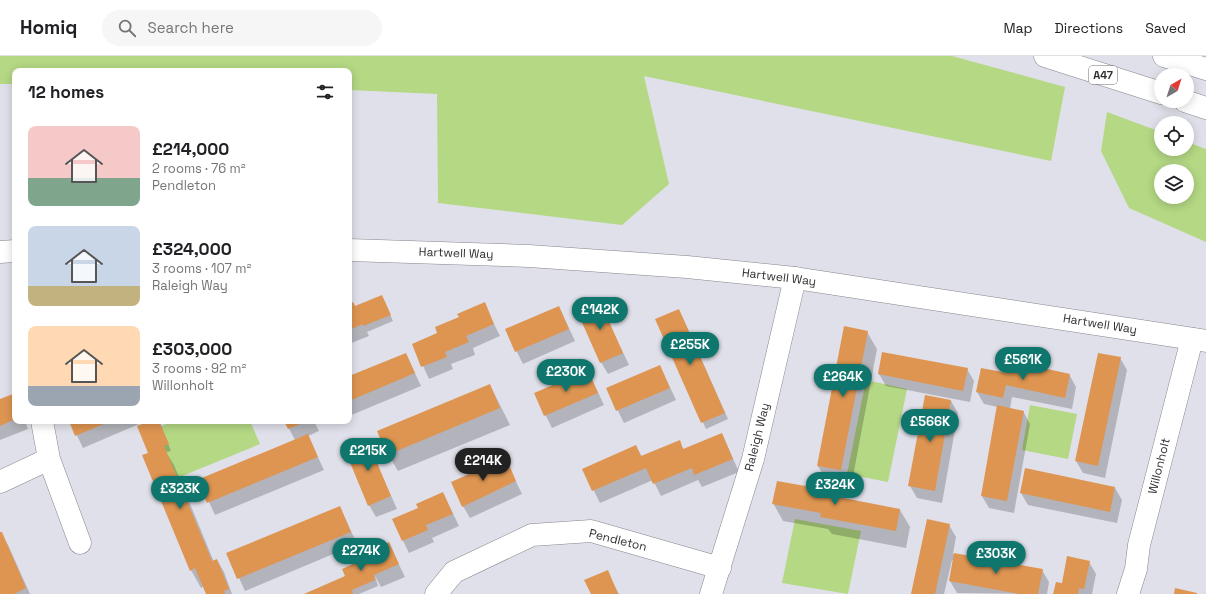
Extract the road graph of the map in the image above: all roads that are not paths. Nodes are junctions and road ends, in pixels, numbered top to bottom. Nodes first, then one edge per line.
1 (1045, 56) edge
2 (1164, 56) edge
3 (1206, 69) edge
4 (1154, 91) edge
5 (1194, 104) edge
6 (1206, 108) edge
7 (352, 250) edge
8 (12, 251) edge
9 (0, 252) edge
10 (796, 278) junction
11 (1199, 340) edge
12 (43, 424) edge
13 (49, 459) junction
14 (0, 482) edge
15 (80, 543) dead end
16 (720, 568) junction
17 (436, 594) edge
18 (711, 594) edge
19 (1128, 594) edge

1 - 4 main road, A47
2 - 3 main road
5 - 6 main road
7 - 10 main road, Hartwell Way
8 - 9 main road
10 - 11 main road, Hartwell Way
10 - 16 main road, Raleigh Way
11 - 19 main road, Willonholt
12 - 13 main road
13 - 14 main road
13 - 15 main road
16 - 17 main road, Pendleton
16 - 18 main road, Raleigh Way

